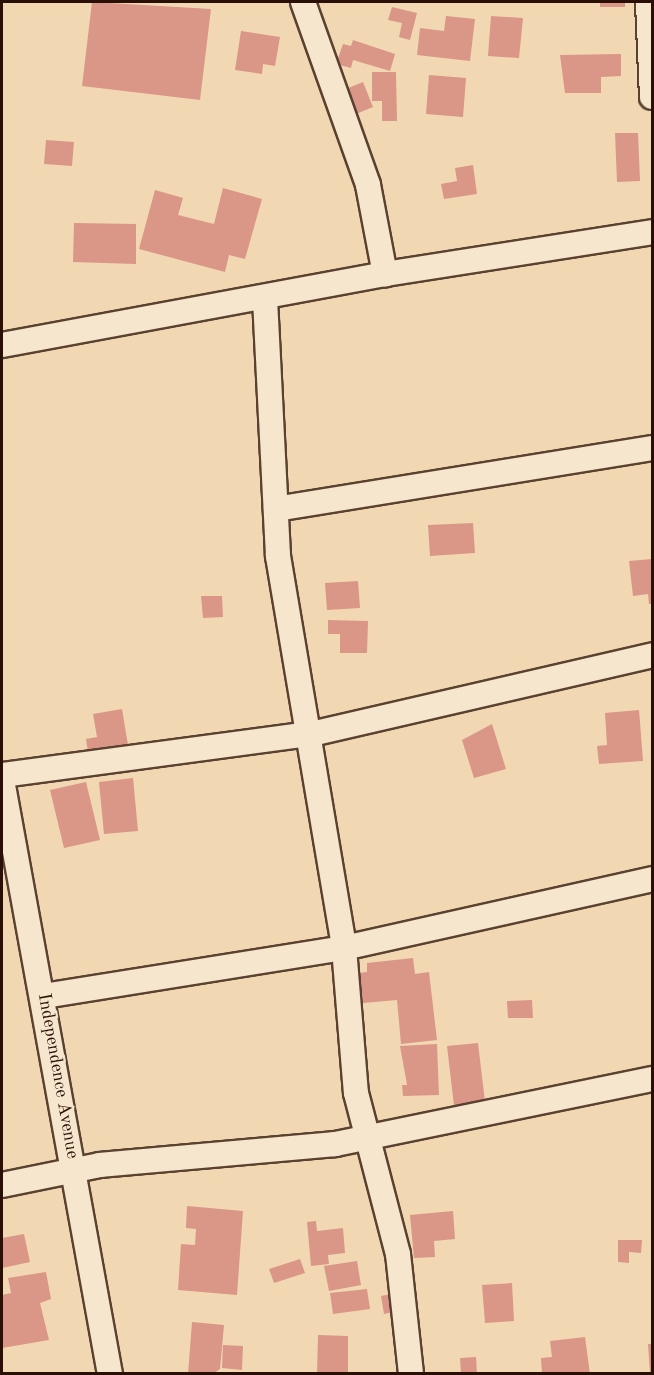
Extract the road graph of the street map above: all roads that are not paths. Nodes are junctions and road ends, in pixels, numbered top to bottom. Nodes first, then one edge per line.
1 (303, 2) edge
2 (648, 2) edge
3 (652, 97) edge
4 (652, 232) edge
5 (385, 274) junction
6 (266, 298) junction
7 (2, 345) edge
8 (652, 448) edge
9 (276, 509) junction
10 (652, 655) edge
11 (311, 734) junction
12 (2, 775) edge
13 (2, 780) edge
14 (652, 879) edge
15 (344, 948) junction
16 (44, 996) junction
17 (652, 1079) edge
18 (367, 1138) junction
19 (75, 1172) junction
20 (2, 1185) edge
21 (110, 1374) edge
22 (411, 1374) edge

1 - 5 street
2 - 3 street
4 - 5 street
5 - 6 street
6 - 7 street
6 - 9 street
8 - 9 street
9 - 11 street
10 - 11 street
11 - 12 street
11 - 15 street
13 - 16 street, Independence Avenue
14 - 15 street
15 - 16 street
15 - 18 street
16 - 19 street, Independence Avenue
17 - 18 street
18 - 19 street
18 - 22 street
19 - 20 street
19 - 21 street, Independence Avenue

